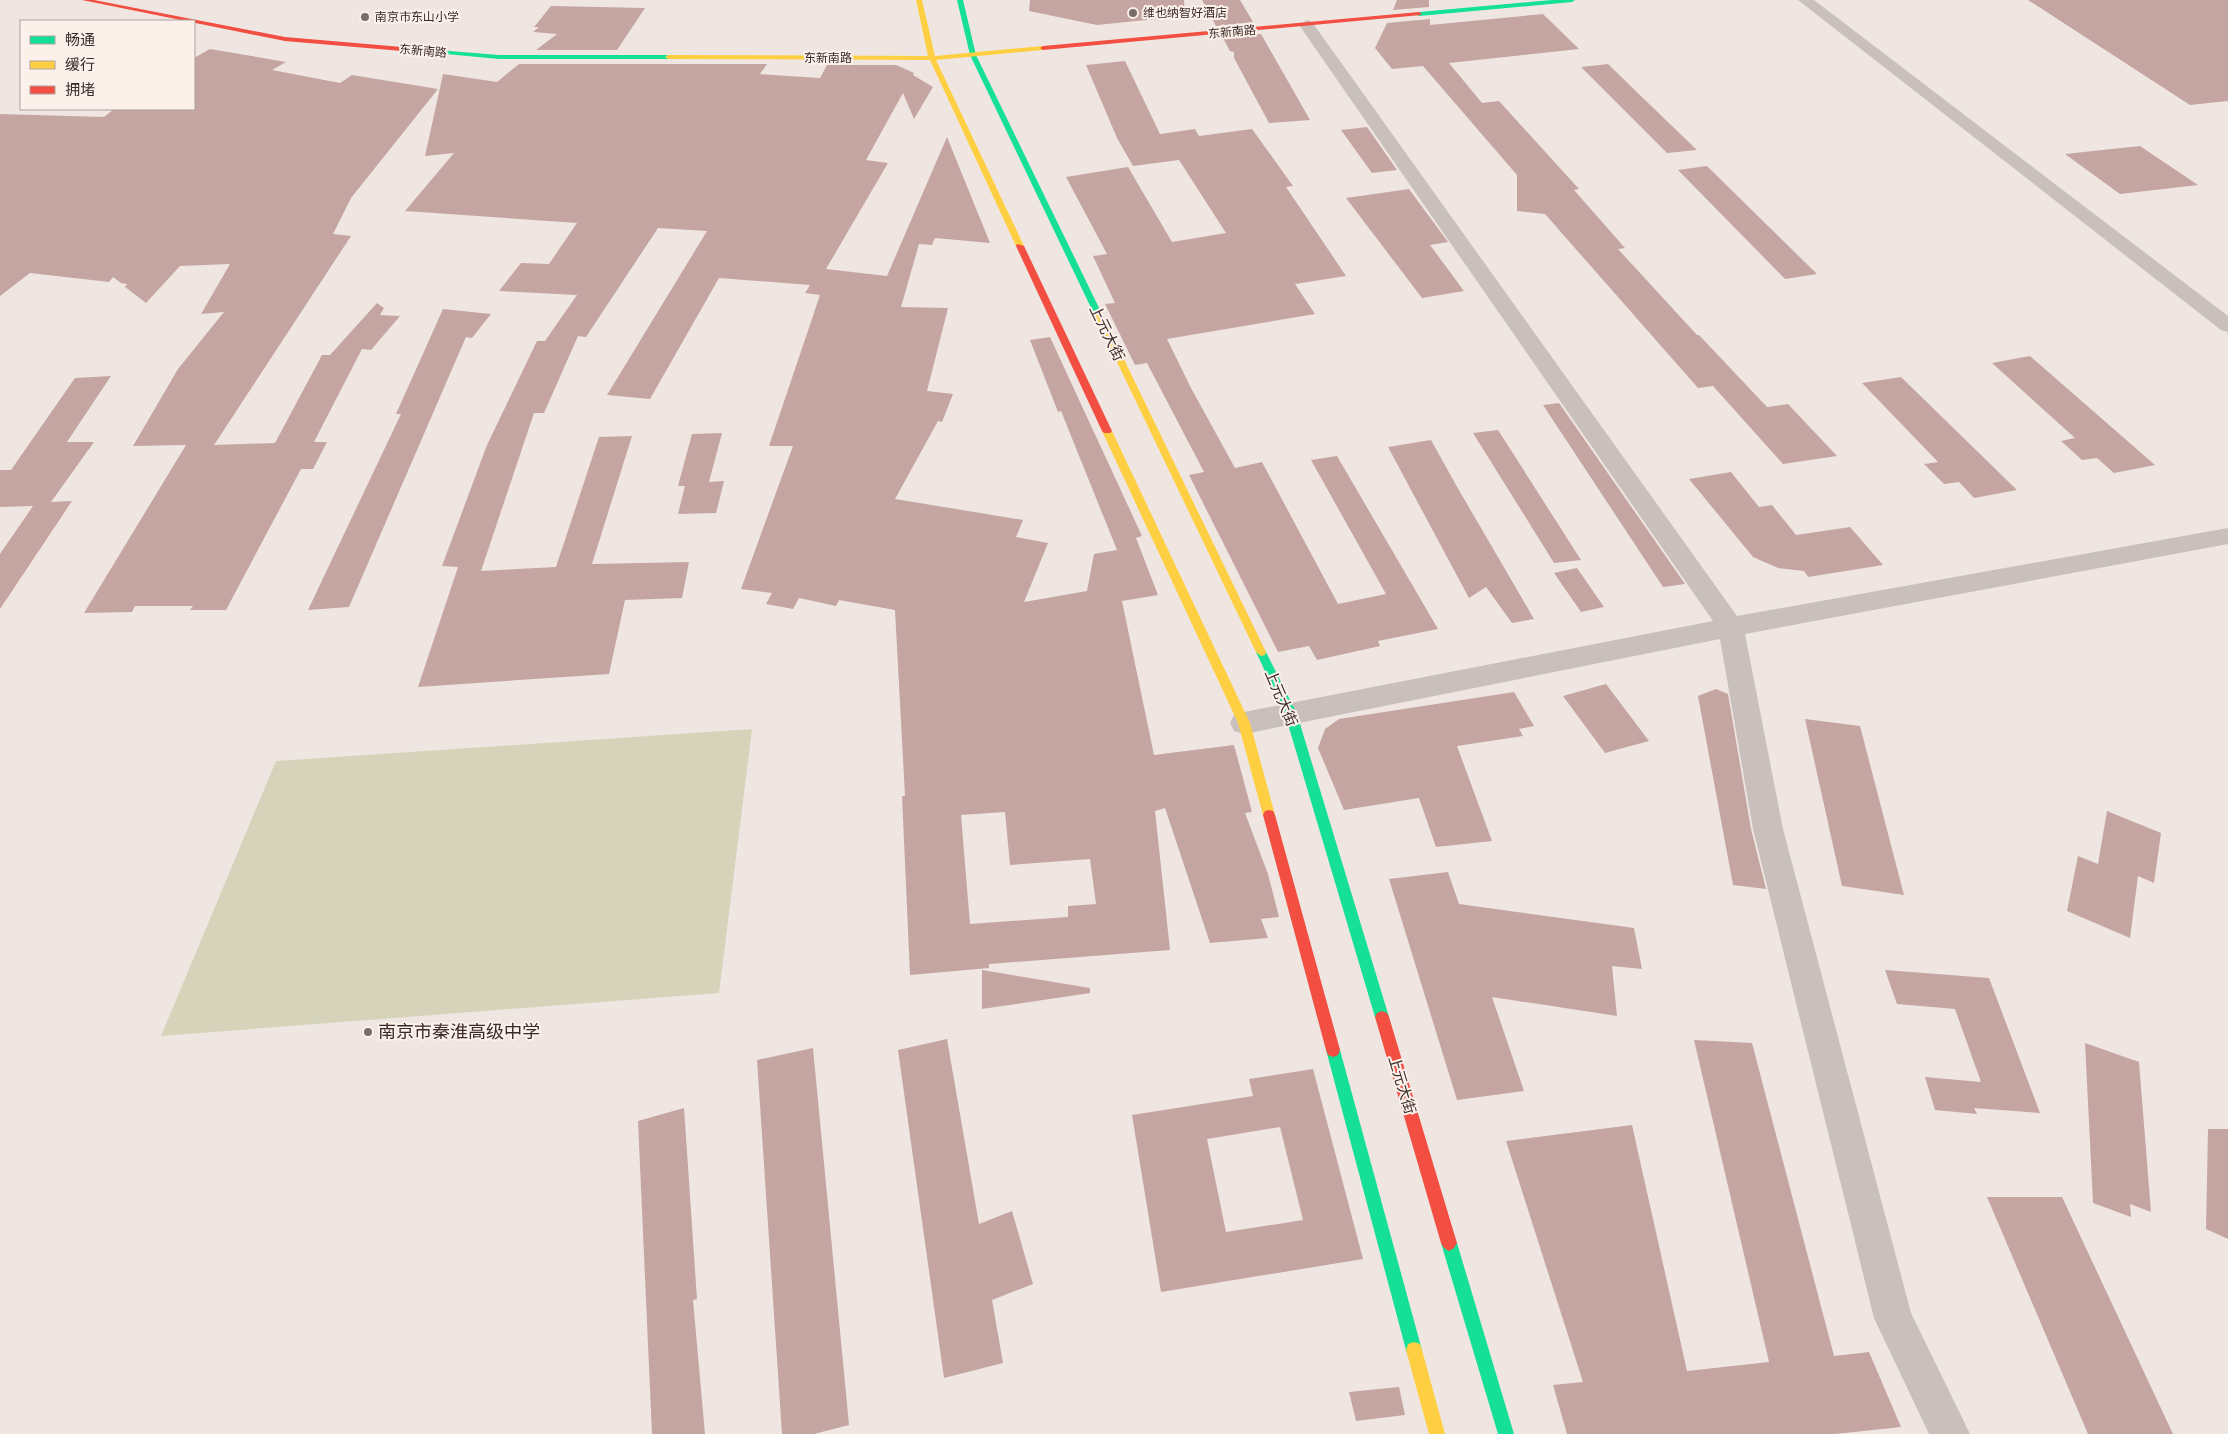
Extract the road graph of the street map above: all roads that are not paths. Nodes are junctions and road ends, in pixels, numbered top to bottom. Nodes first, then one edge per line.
1 (85, 0) edge
2 (919, 0) edge
3 (960, 0) edge
4 (1442, 0) edge
5 (1572, 0) edge
6 (1805, 0) edge
7 (1344, 9) dead end
8 (188, 20) edge
9 (195, 21) edge
10 (1307, 25) junction
11 (945, 44) dead end
12 (929, 45) junction
13 (973, 55) junction
14 (932, 58) junction
15 (2228, 326) edge
16 (2228, 536) edge
17 (1731, 627) junction
18 (1291, 714) junction
19 (1244, 723) junction
20 (1437, 1434) edge
21 (1506, 1434) edge
22 (1950, 1434) edge

1 - 8 main road, 东新南路
2 - 12 main road
3 - 13 main road, 上元大街
4 - 7 main road
5 - 10 main road, 东新南路
6 - 15 street
9 - 14 main road, 东新南路
10 - 13 main road, 东新南路
10 - 17 street
11 - 12 main road
12 - 14 main road
13 - 14 main road, 东新南路
13 - 18 main road, 上元大街
14 - 19 main road
16 - 17 street
17 - 18 street
17 - 22 street
18 - 19 street
18 - 21 main road, 上元大街
19 - 20 main road

